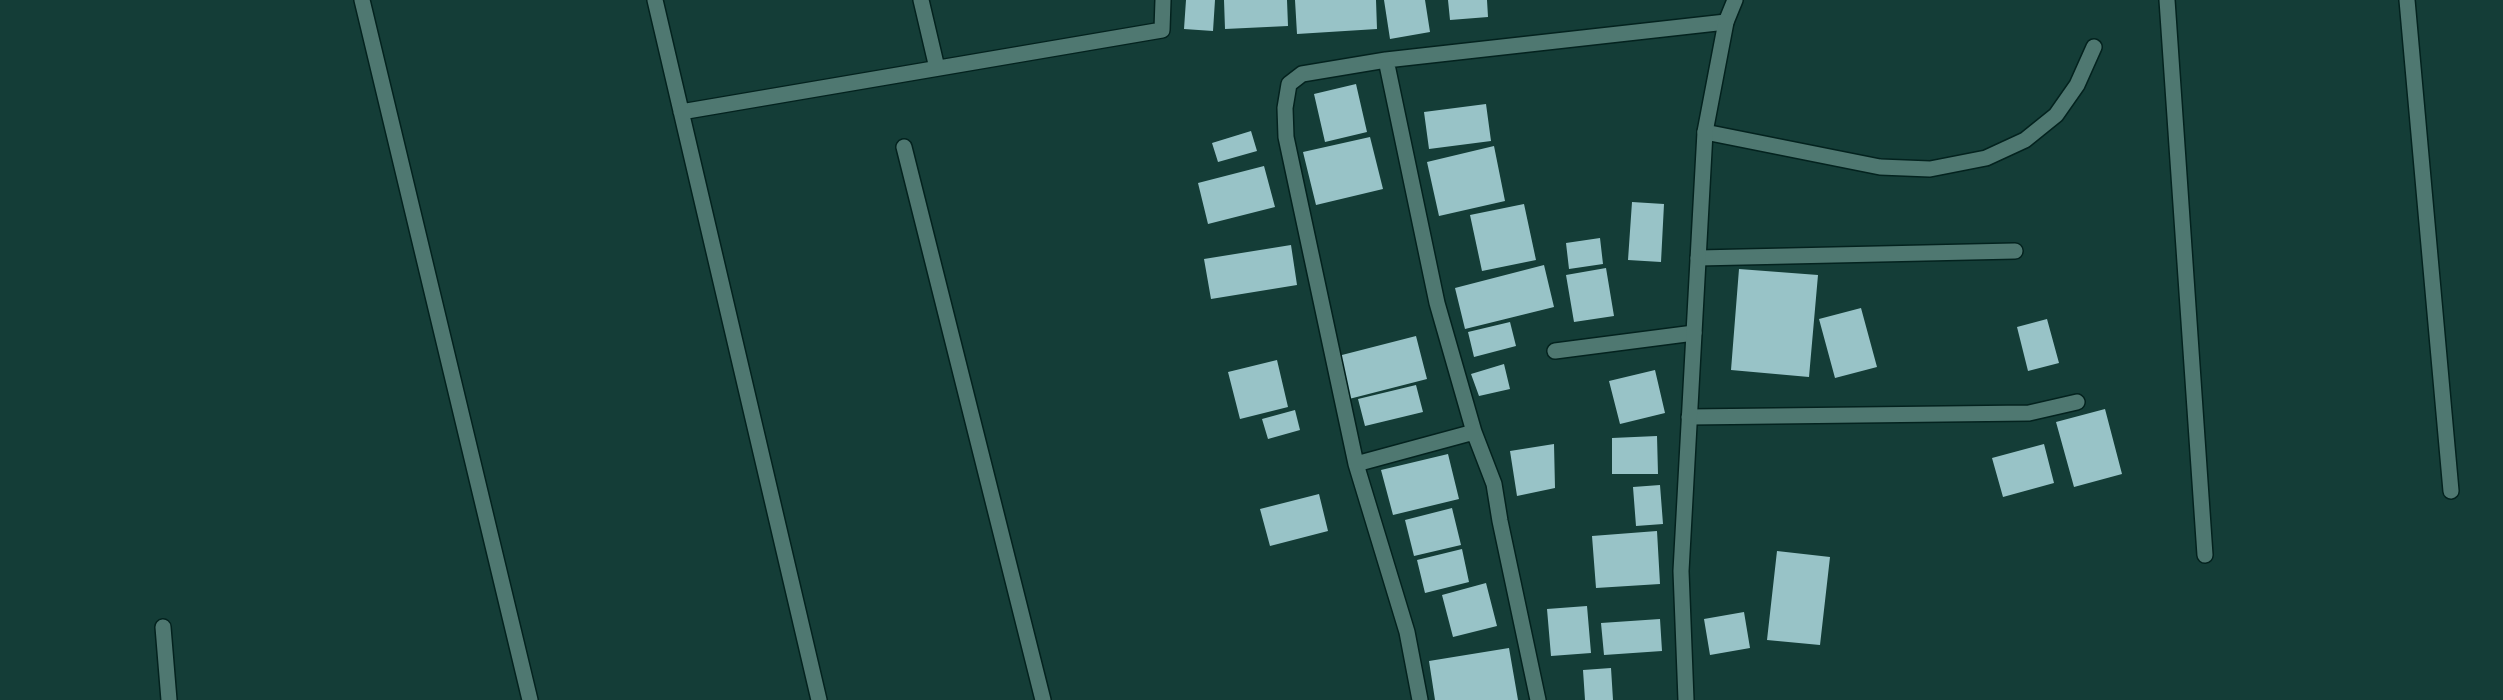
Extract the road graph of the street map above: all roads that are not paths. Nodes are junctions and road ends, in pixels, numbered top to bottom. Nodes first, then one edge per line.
1 (362, 0) edge
2 (655, 0) edge
3 (921, 0) edge
4 (1163, 0) edge
5 (1735, 0) edge
6 (2167, 0) edge
7 (2407, 0) edge
8 (1726, 22) junction
9 (2094, 47) dead end
10 (1386, 60) junction
11 (937, 68) junction
12 (682, 112) junction
13 (1705, 132) junction
14 (904, 147) dead end
15 (2015, 251) dead end
16 (1698, 258) junction
17 (1694, 333) junction
18 (1555, 351) dead end
19 (2077, 402) dead end
20 (1689, 417) junction
21 (1474, 432) junction
22 (1356, 464) junction
23 (2451, 492) dead end
24 (2206, 555) dead end
25 (162, 627) dead end
26 (169, 700) edge
27 (530, 700) edge
28 (819, 700) edge
29 (1042, 700) edge
30 (1420, 700) edge
31 (1538, 700) edge
32 (1686, 700) edge

1 - 27 street
2 - 12 street
3 - 11 street
4 - 11 street
5 - 8 street
6 - 24 street
7 - 23 street
8 - 10 street
8 - 13 street
9 - 13 street
10 - 21 street
10 - 22 street
11 - 12 street
12 - 28 street
13 - 16 street
14 - 29 street
15 - 16 street
16 - 17 street
17 - 18 street
17 - 20 street
19 - 20 street
20 - 32 street
21 - 22 street
21 - 31 street
22 - 30 street
25 - 26 street

